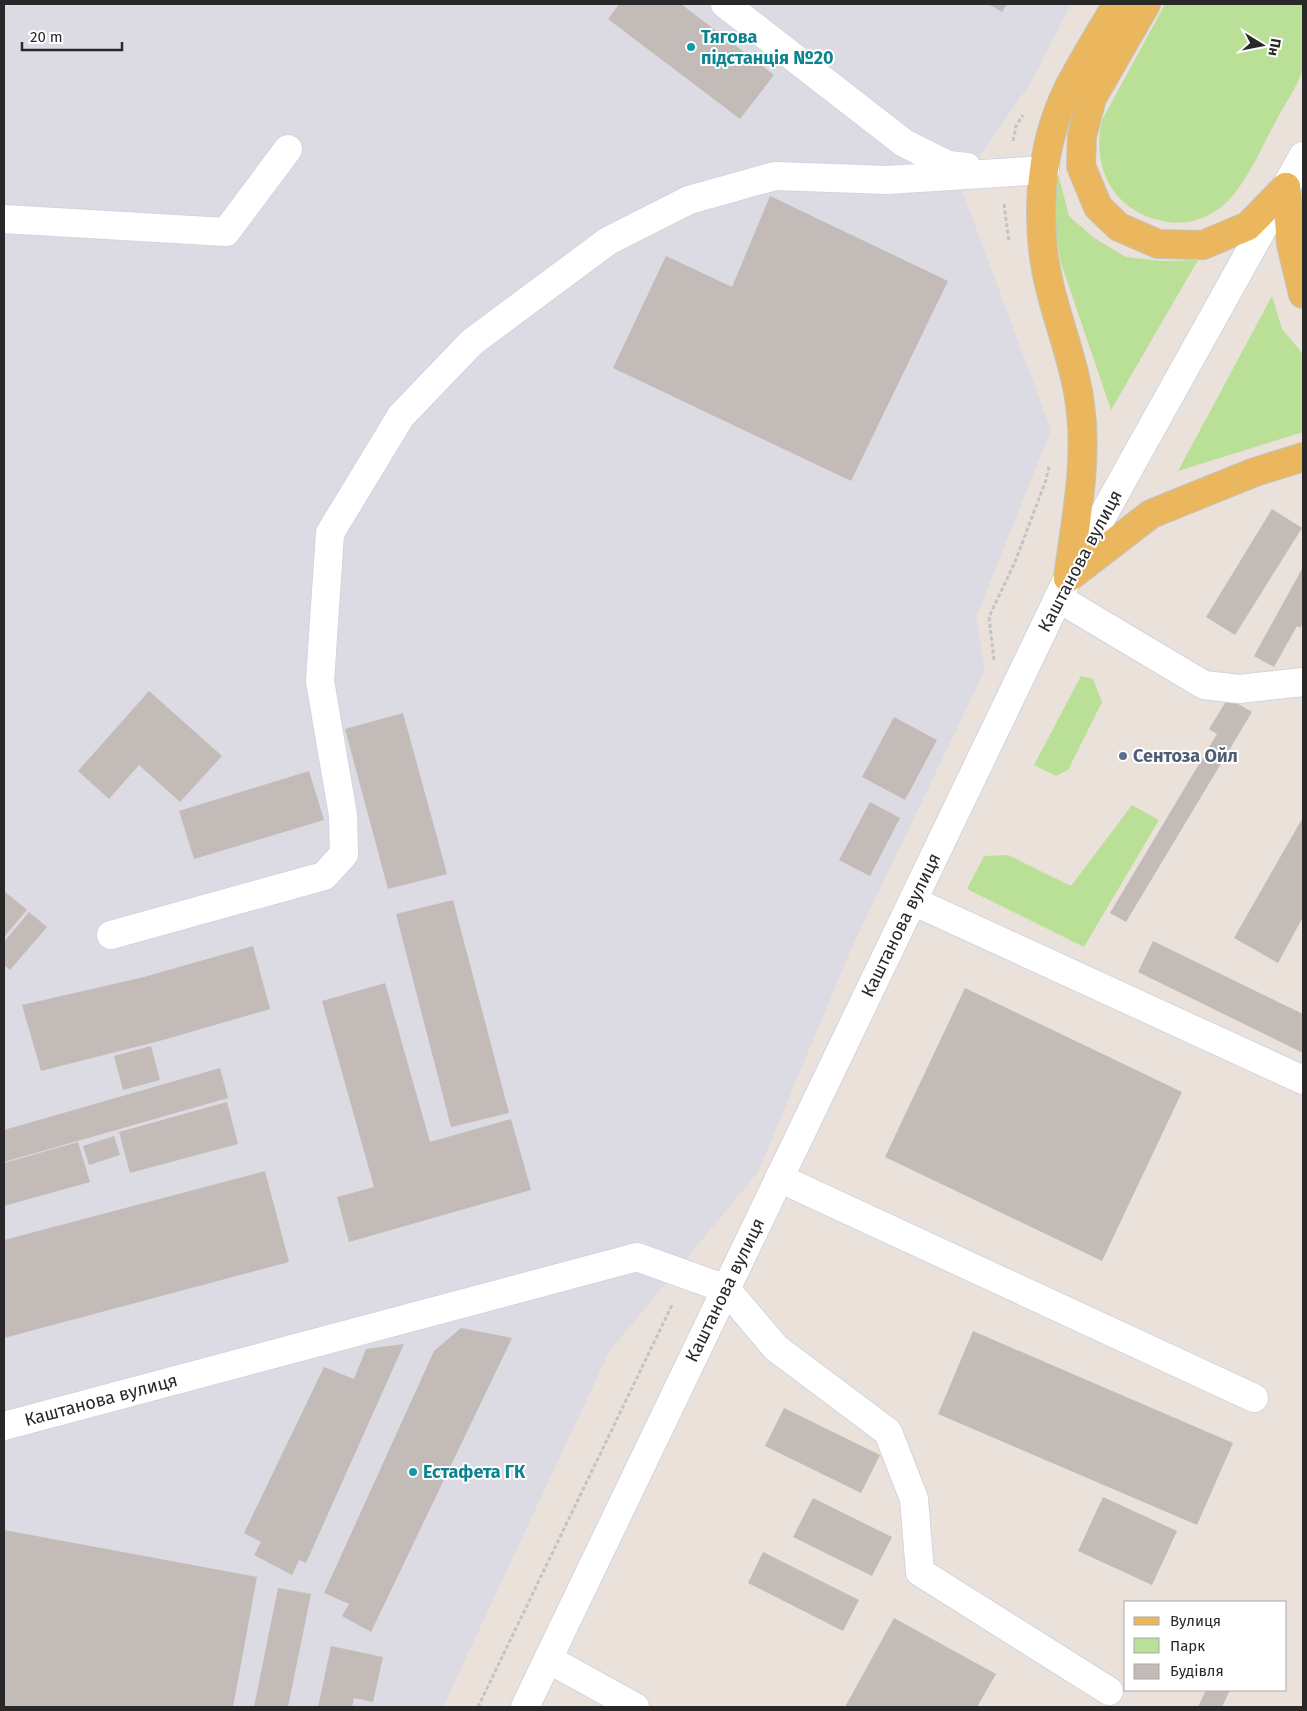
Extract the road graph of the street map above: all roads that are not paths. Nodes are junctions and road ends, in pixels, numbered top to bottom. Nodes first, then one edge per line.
1 (725, 4) edge
2 (1117, 4) edge
3 (1146, 4) edge
4 (288, 149) dead end
5 (1303, 156) edge
6 (1045, 170) junction
7 (1006, 171) junction
8 (1286, 188) junction
9 (4, 218) edge
10 (1303, 294) edge
11 (1303, 457) edge
12 (1063, 588) junction
13 (1303, 682) edge
14 (913, 901) junction
15 (111, 935) dead end
16 (1303, 1080) edge
17 (779, 1178) junction
18 (726, 1289) junction
19 (1254, 1398) dead end
20 (4, 1426) edge
21 (548, 1659) junction
22 (1109, 1691) dead end
23 (525, 1707) edge
24 (635, 1707) edge

1 - 7 street
2 - 6 main road
3 - 8 main road
4 - 9 street
5 - 8 street, Каштанова вулиця
6 - 7 street
6 - 12 main road
7 - 15 street
8 - 10 main road
8 - 12 street, Каштанова вулиця
11 - 12 main road
12 - 13 street
12 - 14 street, Каштанова вулиця
14 - 16 street
14 - 17 street, Каштанова вулиця
17 - 18 street, Каштанова вулиця
17 - 19 street
18 - 20 street, Каштанова вулиця
18 - 21 street, Каштанова вулиця
18 - 22 street
21 - 23 street, Каштанова вулиця
21 - 24 street

